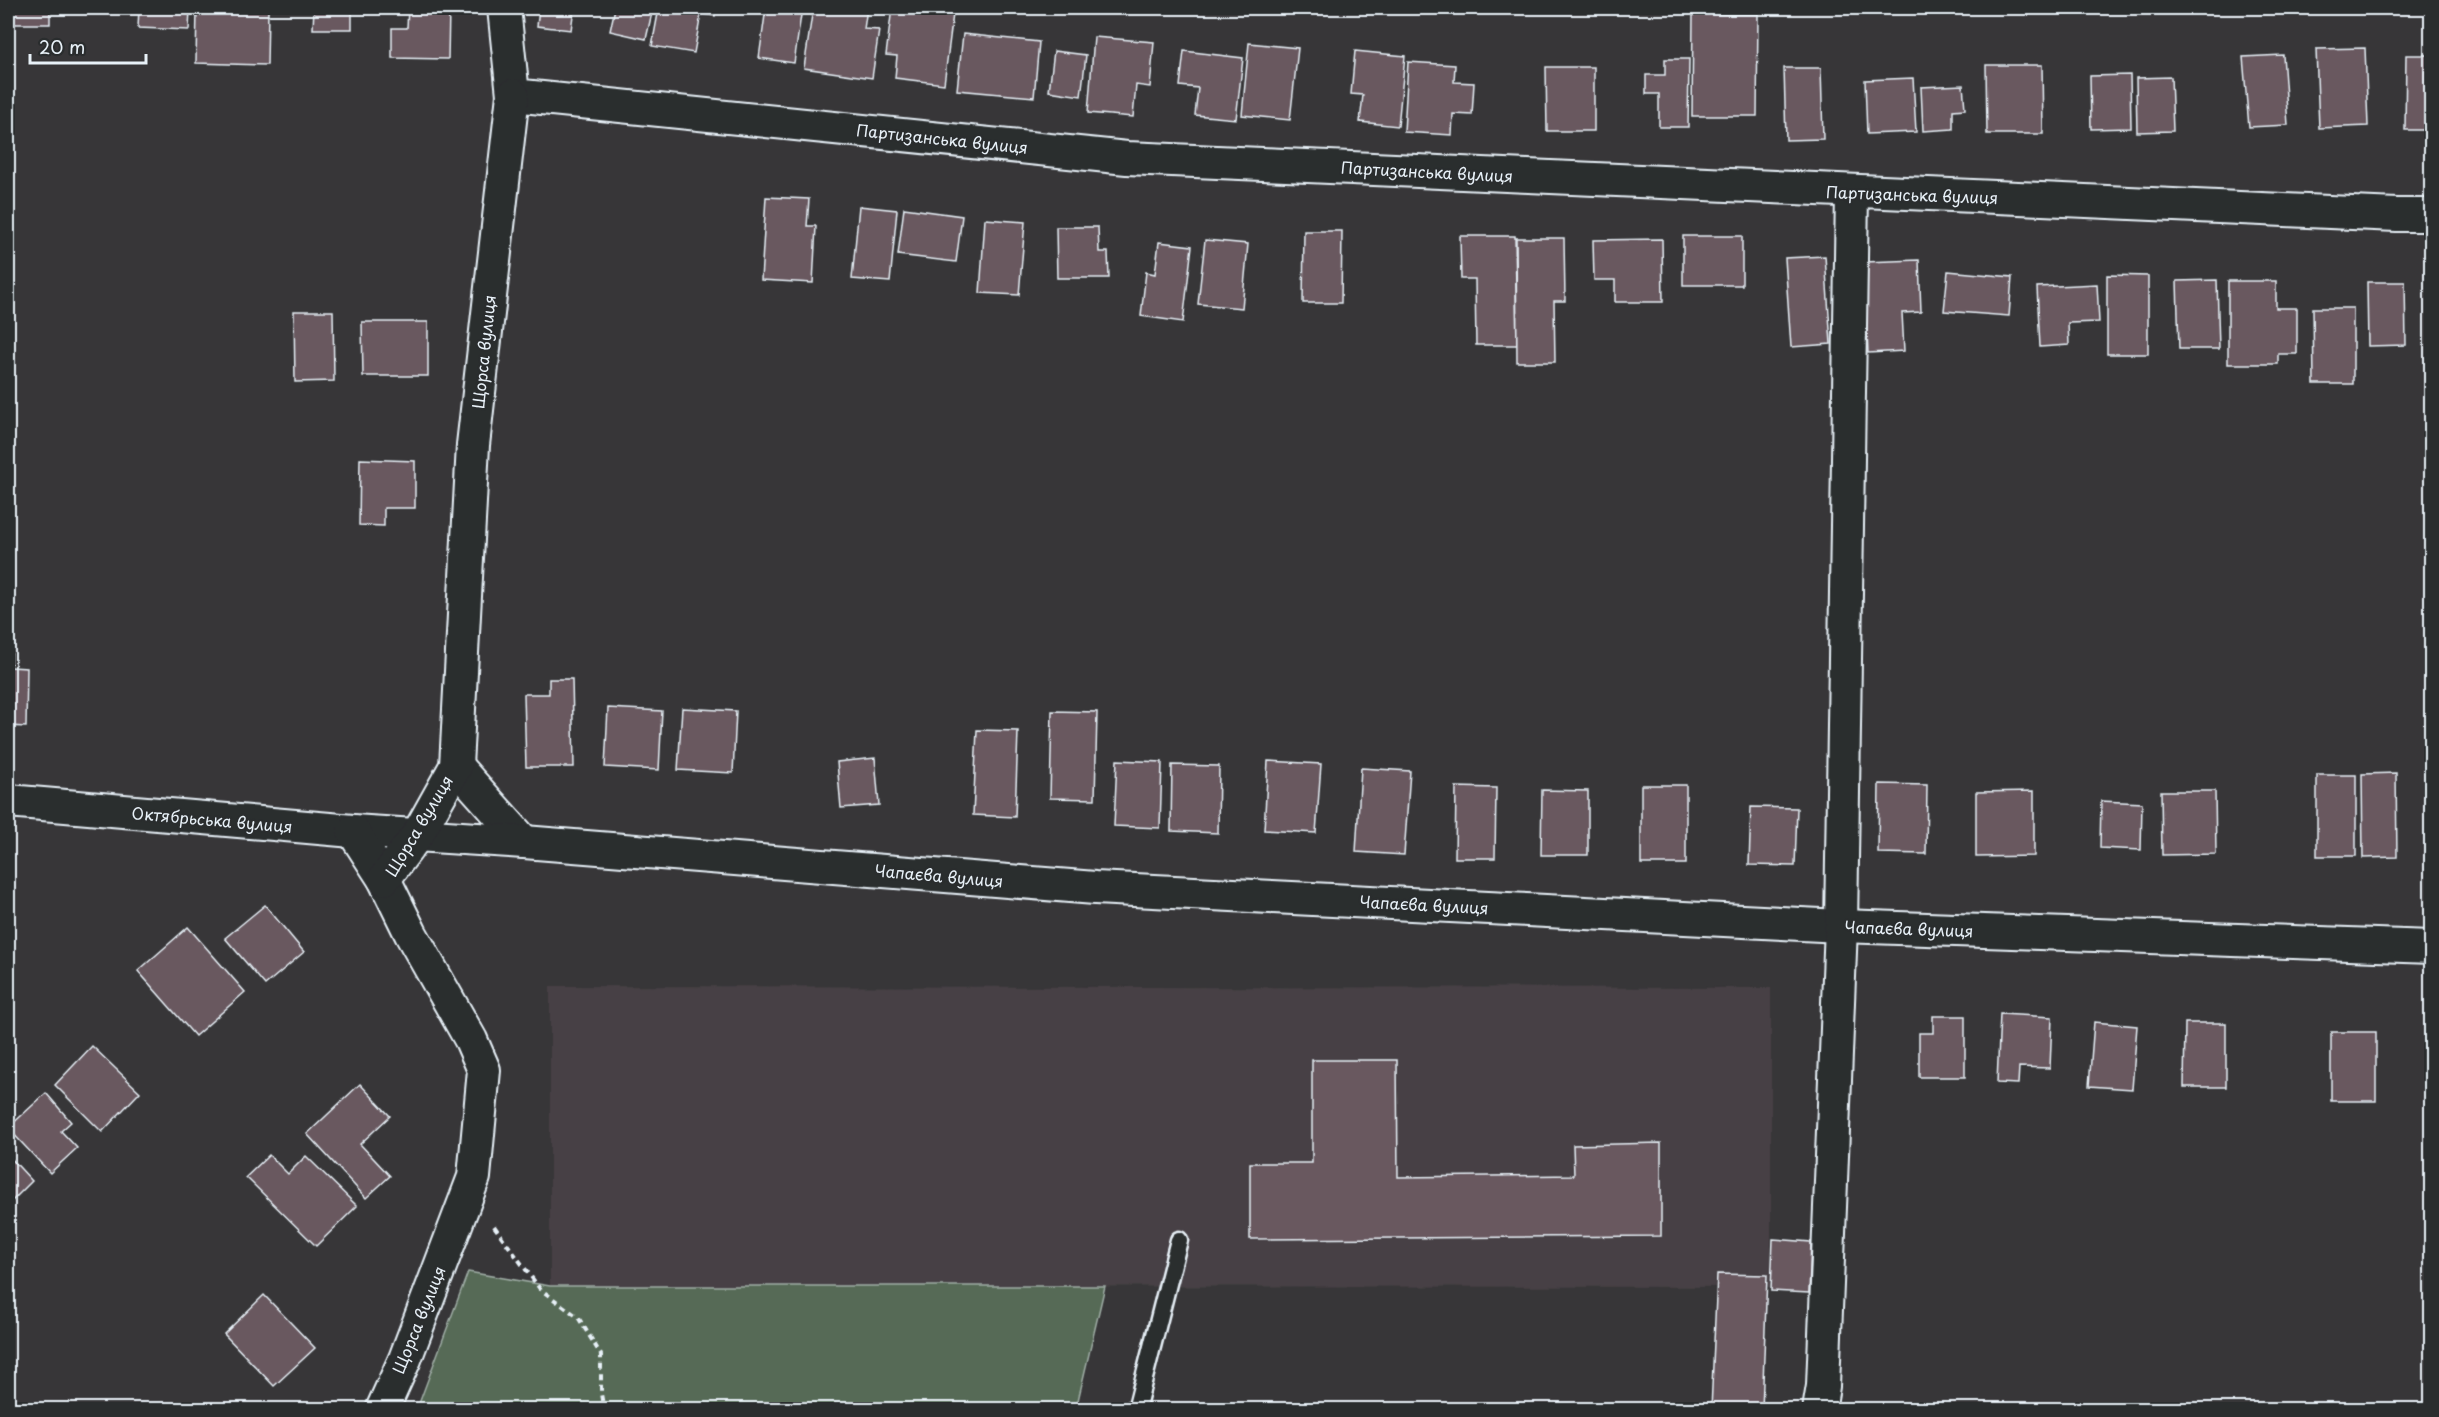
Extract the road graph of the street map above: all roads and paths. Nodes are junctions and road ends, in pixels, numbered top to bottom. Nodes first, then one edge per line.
1 (504, 8) edge
2 (513, 94) junction
3 (1852, 192) junction
4 (2432, 214) edge
5 (456, 766) junction
6 (8, 801) edge
7 (353, 831) junction
8 (418, 834) junction
9 (524, 842) junction
10 (384, 879) junction
11 (1841, 926) junction
12 (2432, 948) edge
13 (474, 1177) junction
14 (1179, 1240) dead end
15 (382, 1410) edge
16 (604, 1410) edge
17 (1136, 1410) edge
18 (1819, 1410) edge

1 - 2 street
2 - 3 street, Партизанська вулиця
2 - 5 street, Щорса вулиця
3 - 4 street, Партизанська вулиця
3 - 11 street
5 - 8 street, Щорса вулиця
5 - 9 street
6 - 7 street, Октябрьська вулиця
7 - 8 street, Октябрьська вулиця
7 - 10 street
8 - 9 street, Чапаєва вулиця
8 - 10 street, Щорса вулиця
9 - 11 street, Чапаєва вулиця
10 - 13 street, Щорса вулиця
11 - 12 street, Чапаєва вулиця
11 - 18 street
13 - 15 street, Щорса вулиця
13 - 16 path
14 - 17 lane

